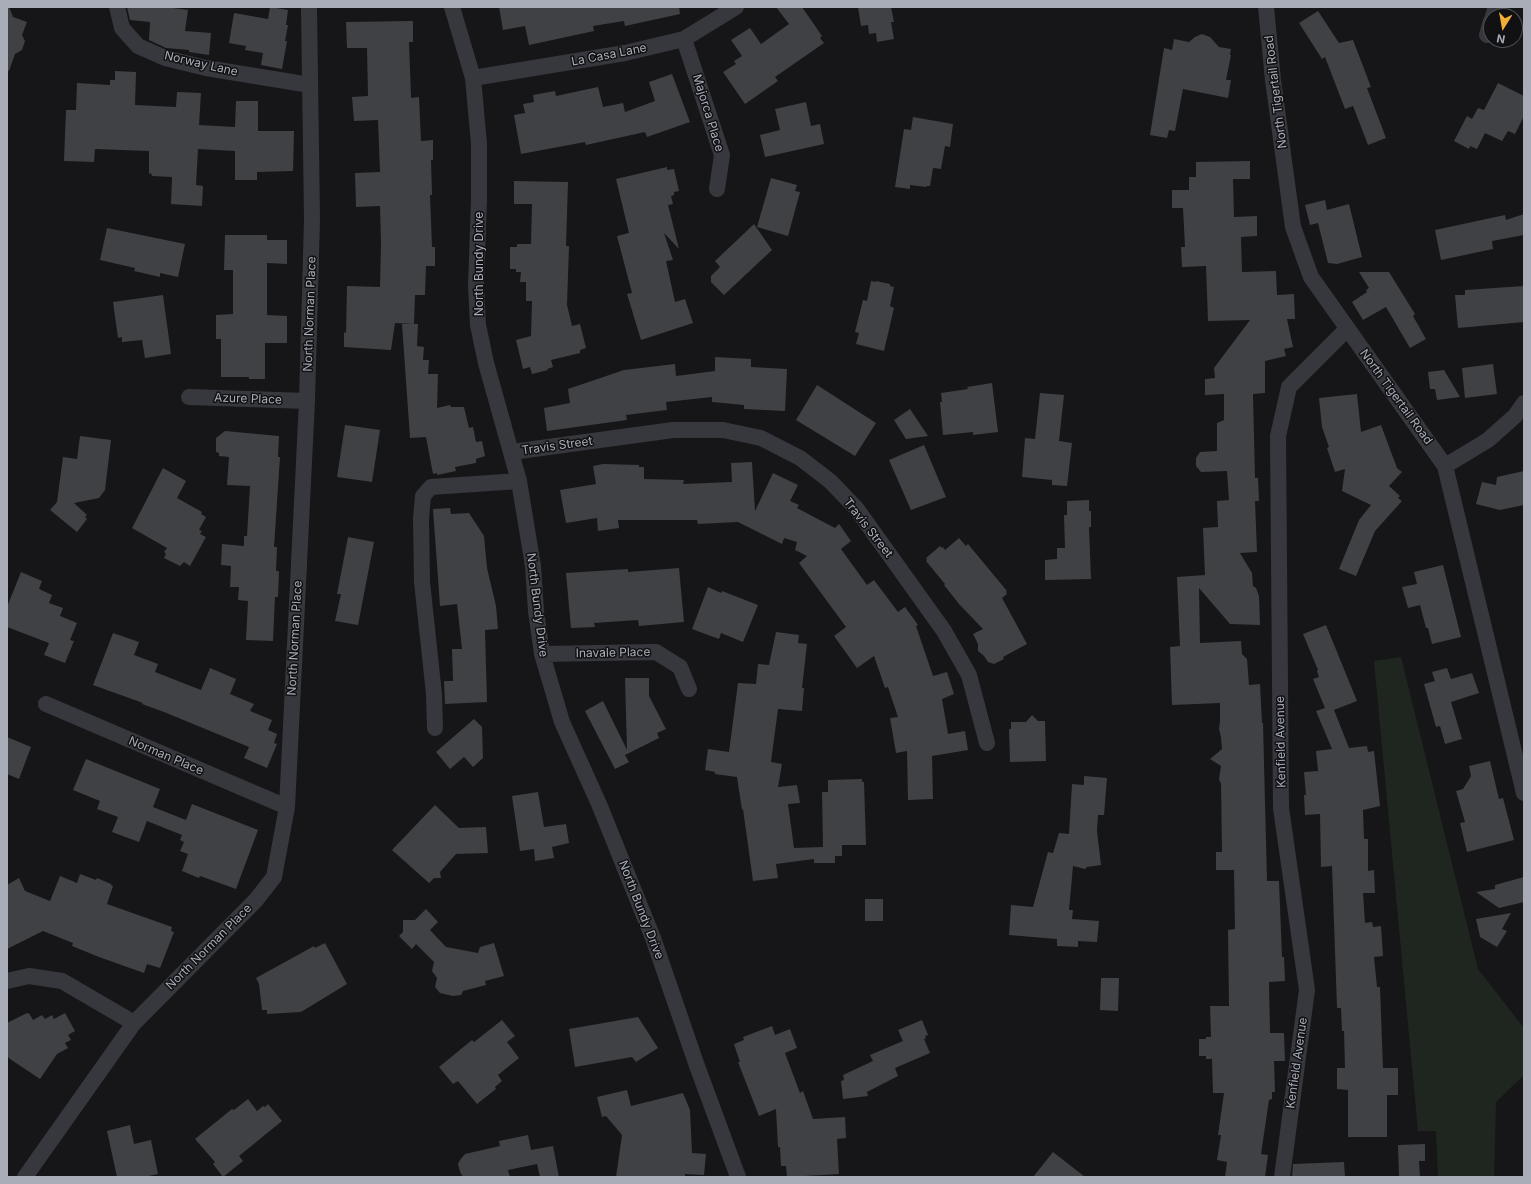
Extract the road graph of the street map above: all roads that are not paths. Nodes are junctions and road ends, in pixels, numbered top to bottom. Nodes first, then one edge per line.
1 (117, 7) edge
2 (308, 7) edge
3 (452, 7) edge
4 (736, 7) edge
5 (1266, 7) edge
6 (684, 38) junction
7 (473, 78) junction
8 (310, 84) junction
9 (717, 189) dead end
10 (1347, 329) junction
11 (189, 397) dead end
12 (307, 401) junction
13 (1524, 403) edge
14 (512, 452) junction
15 (1445, 466) junction
16 (519, 481) junction
17 (542, 654) junction
18 (689, 689) dead end
19 (46, 704) dead end
20 (435, 728) dead end
21 (987, 743) dead end
22 (1524, 793) edge
23 (287, 807) junction
24 (7, 981) edge
25 (134, 1022) junction
26 (25, 1177) edge
27 (738, 1177) edge
28 (1282, 1177) edge

1 - 8 street, Norway Lane
2 - 8 street, North Norman Place
3 - 7 street, North Bundy Drive
4 - 6 street, La Casa Lane
5 - 10 street, North Tigertail Road
6 - 7 street, La Casa Lane
6 - 9 street, Majorca Place
7 - 14 street, North Bundy Drive
8 - 12 street, North Norman Place
10 - 15 street, North Tigertail Road
10 - 28 street, Kenfield Avenue
11 - 12 street, Azure Place
12 - 23 street, North Norman Place
13 - 15 street
14 - 16 street, North Bundy Drive
14 - 21 street, Travis Street
15 - 22 street, North Tigertail Road
16 - 17 street, North Bundy Drive
16 - 20 street
17 - 18 street, Inavale Place
17 - 27 street, North Bundy Drive
19 - 23 street, Norman Place
23 - 25 street, North Norman Place
24 - 25 street
25 - 26 street, North Norman Place

